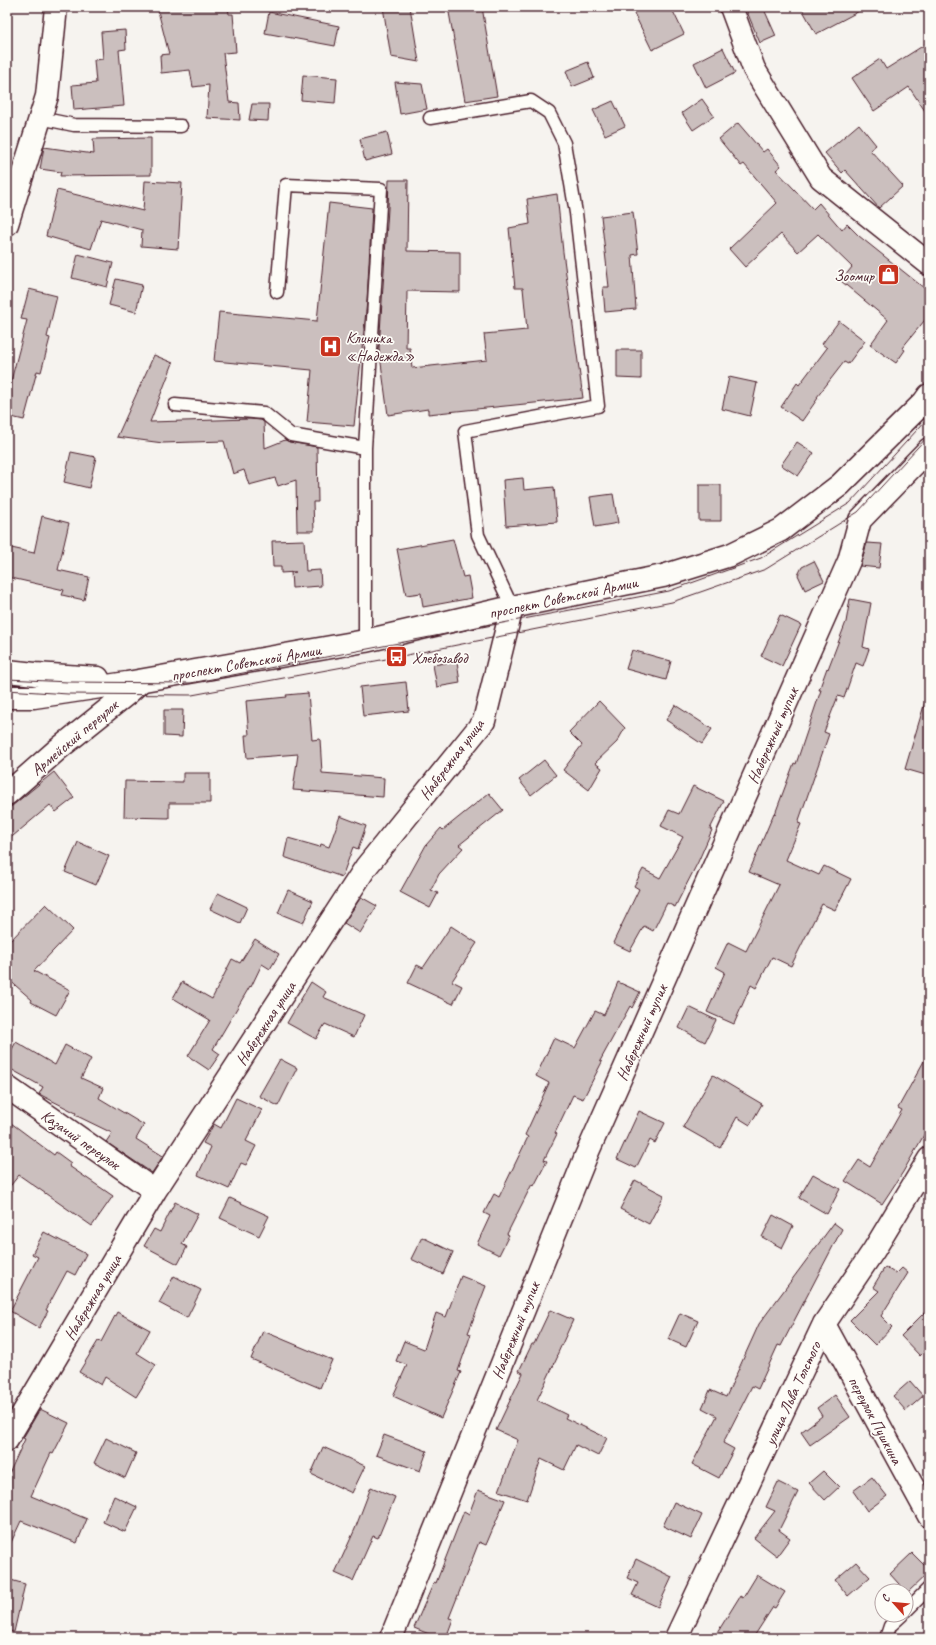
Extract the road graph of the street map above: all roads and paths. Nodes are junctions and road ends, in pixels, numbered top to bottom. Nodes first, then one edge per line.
1 (56, 7) edge
2 (731, 7) edge
3 (40, 118) junction
4 (430, 118) dead end
5 (180, 126) dead end
6 (7, 224) edge
7 (929, 264) edge
8 (276, 292) dead end
9 (927, 400) edge
10 (175, 405) dead end
11 (365, 448) junction
12 (929, 449) edge
13 (512, 607) junction
14 (365, 640) junction
15 (7, 671) edge
16 (141, 680) junction
17 (7, 697) edge
18 (7, 794) edge
19 (7, 1087) edge
20 (929, 1159) edge
21 (155, 1191) junction
22 (824, 1324) junction
23 (7, 1440) edge
24 (929, 1516) edge
25 (929, 1588) edge
26 (914, 1603) edge
27 (893, 1623) edge
28 (391, 1638) edge
29 (676, 1638) edge
30 (886, 1638) edge

1 - 3 street
2 - 7 street
3 - 5 lane
3 - 6 street
4 - 13 lane
8 - 11 lane
9 - 13 street, проспект Советской Армии
10 - 11 lane
11 - 14 lane
12 - 28 street, Набережный тупик
13 - 14 street, проспект Советской Армии
13 - 21 street, Набережная улица
14 - 16 street, проспект Советской Армии
15 - 16 street, проспект Советской Армии
16 - 17 street, проспект Советской Армии
16 - 18 street, Армейский переулок
19 - 21 street, Казачий переулок
20 - 22 street, улица Льва Толстого
21 - 23 street, Набережная улица
22 - 24 street, переулок Пушкина
22 - 29 street, улица Льва Толстого
25 - 26 lane
27 - 30 lane

